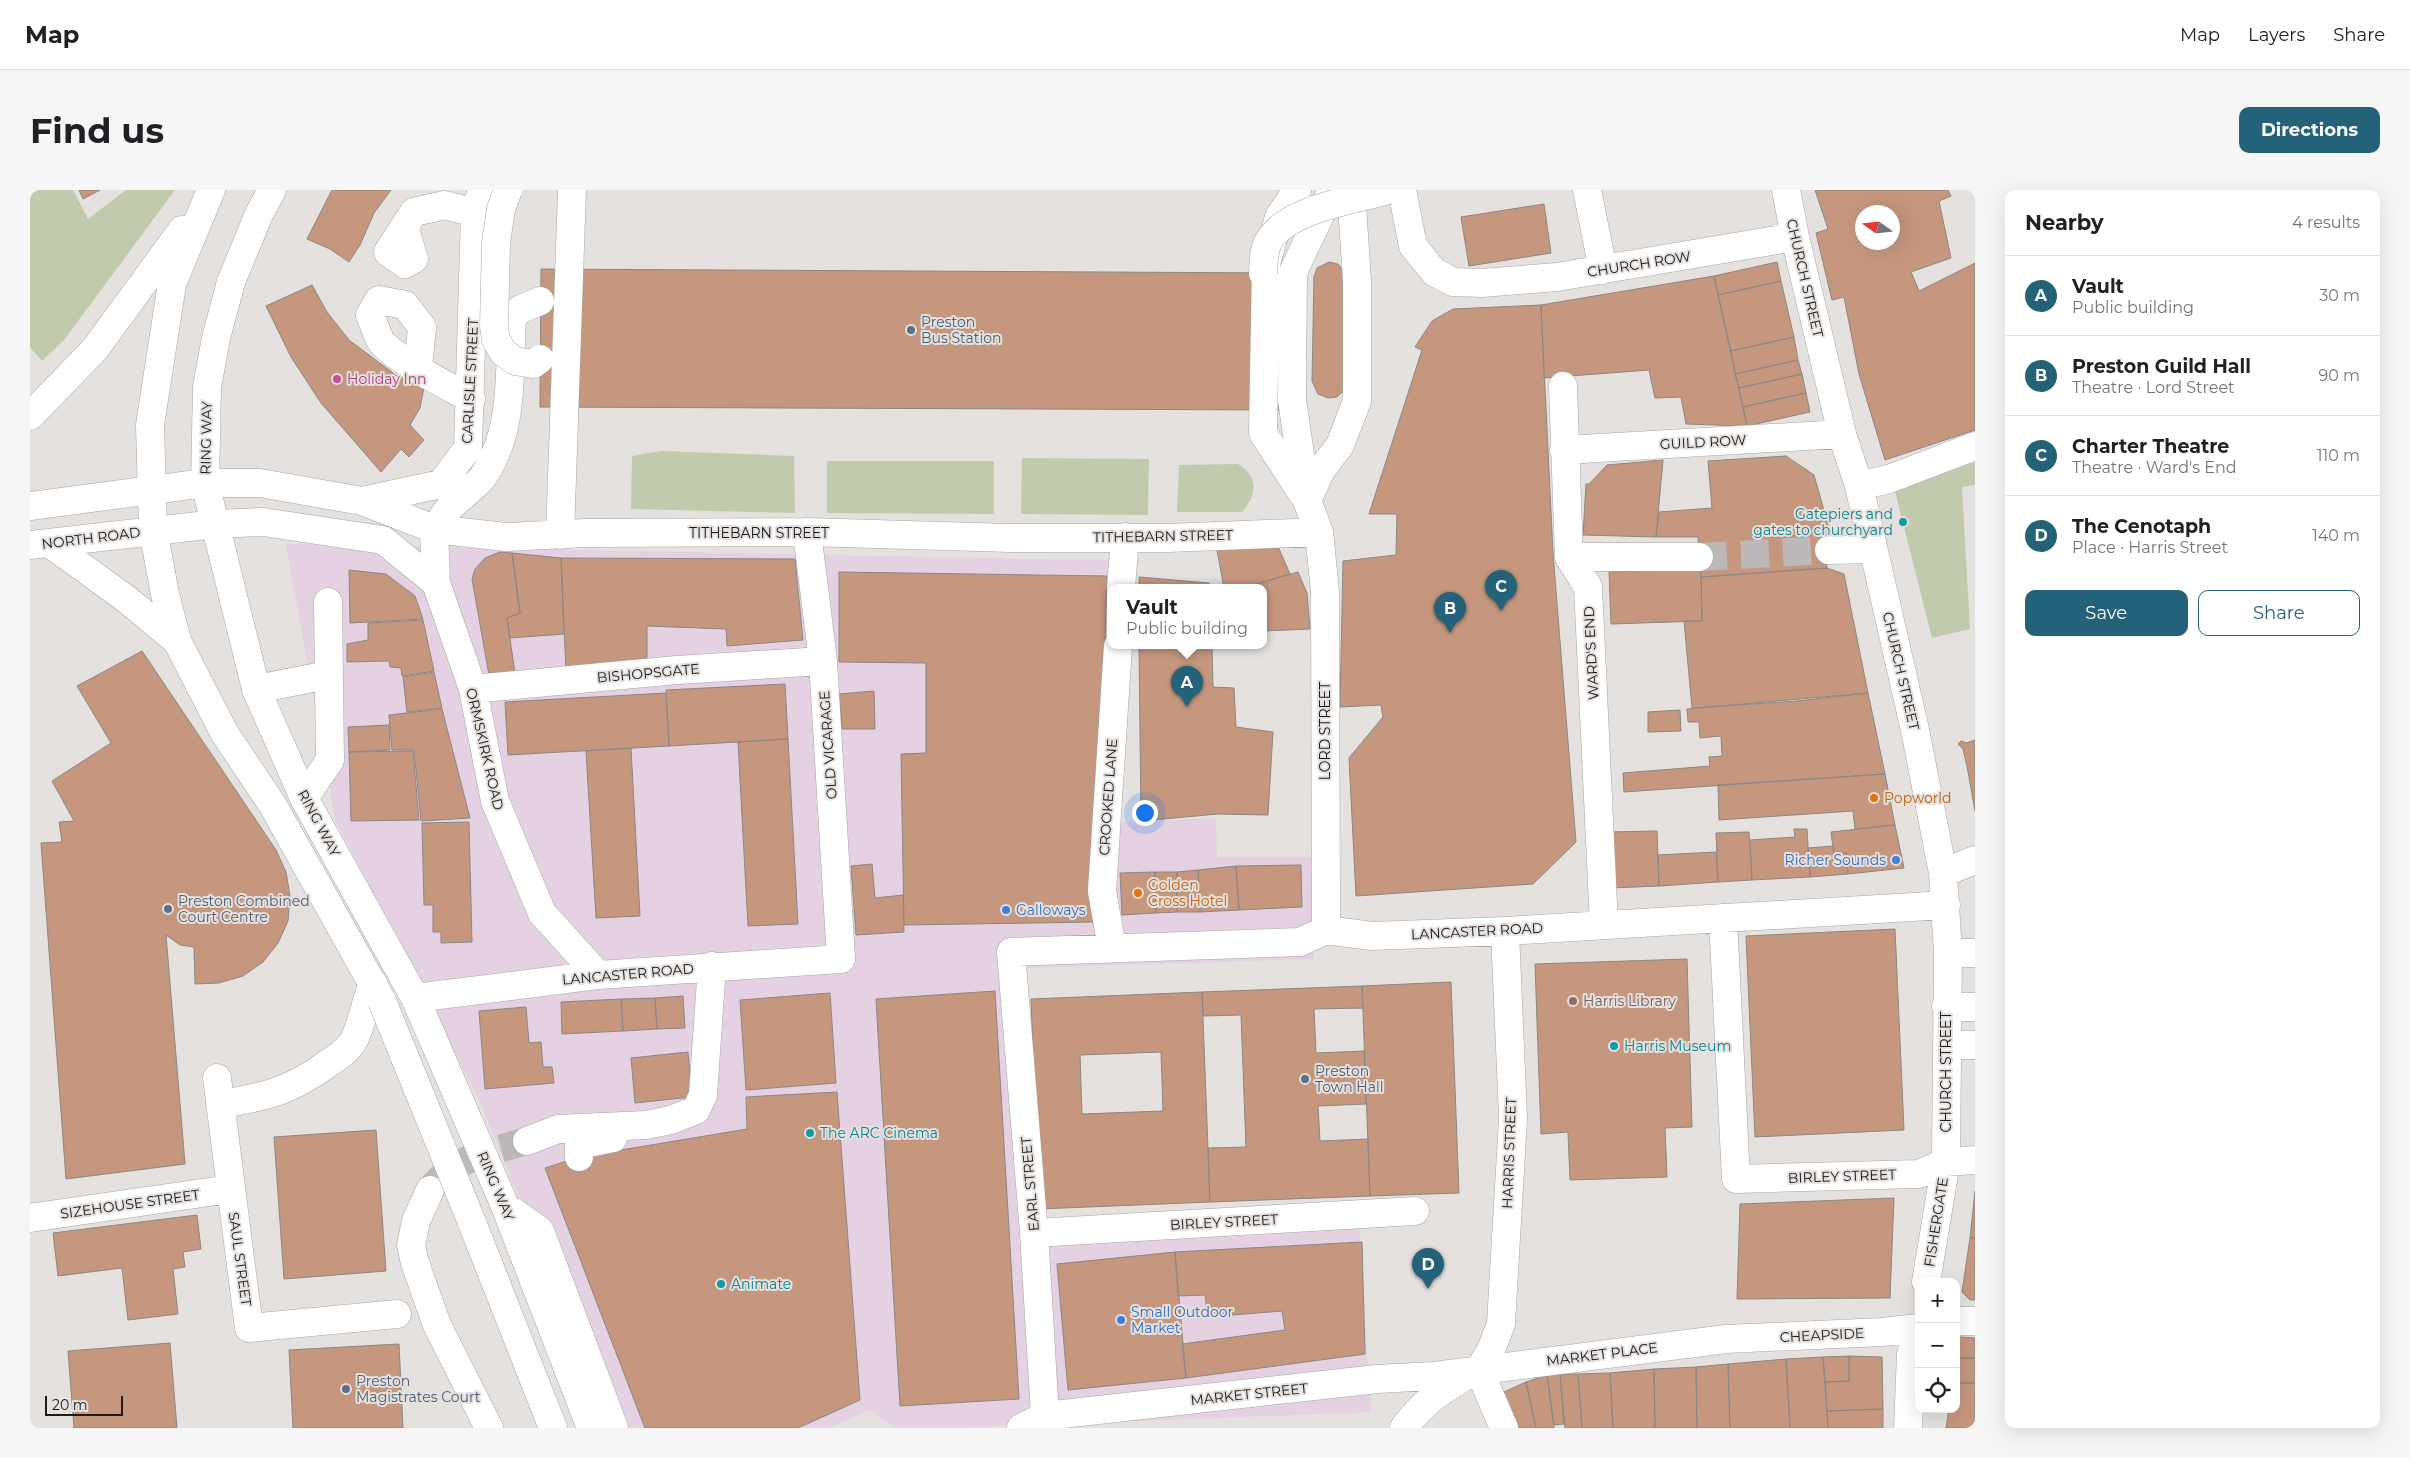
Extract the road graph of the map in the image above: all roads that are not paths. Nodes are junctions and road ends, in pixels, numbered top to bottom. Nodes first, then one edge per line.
1 (210, 190) edge
2 (272, 190) edge
3 (508, 190) edge
4 (572, 190) edge
5 (1297, 190) edge
6 (1332, 190) edge
7 (1351, 190) edge
8 (1388, 190) edge
9 (1402, 190) edge
10 (1587, 190) edge
11 (1786, 190) edge
12 (478, 201) edge
13 (404, 227) dead end
14 (1794, 237) junction
15 (1603, 270) junction
16 (1263, 273) dead end
17 (540, 301) dead end
18 (540, 359) dead end
19 (418, 368) dead end
20 (1563, 386) dead end
21 (41, 394) edge
22 (471, 400) junction
23 (30, 416) edge
24 (1842, 434) junction
25 (1975, 446) edge
26 (1564, 450) junction
27 (205, 483) junction
28 (1859, 486) junction
29 (150, 490) junction
30 (1307, 500) junction
31 (362, 501) junction
32 (30, 506) edge
33 (216, 524) junction
34 (434, 529) junction
35 (153, 530) junction
36 (807, 532) junction
37 (1319, 532) junction
38 (560, 535) junction
39 (1125, 537) junction
40 (40, 544) edge
41 (1872, 549) junction
42 (1829, 550) tunnel mouth
43 (1569, 557) junction
44 (1699, 557) tunnel mouth
45 (436, 583) junction
46 (1122, 584) edge
47 (328, 602) dead end
48 (177, 641) junction
49 (1118, 649) edge
50 (823, 661) junction
51 (328, 675) junction
52 (256, 689) junction
53 (473, 689) junction
54 (304, 798) junction
55 (1975, 860) edge
56 (1943, 873) junction
57 (1946, 905) junction
58 (1723, 918) junction
59 (1604, 925) junction
60 (1326, 930) junction
61 (1505, 931) junction
62 (1112, 948) junction
63 (1975, 953) edge
64 (1948, 954) junction
65 (842, 959) joint
66 (712, 966) junction
67 (598, 974) junction
68 (377, 992) junction
69 (415, 998) junction
70 (1946, 1006) junction
71 (1975, 1007) edge
72 (1947, 1045) junction
73 (1975, 1045) edge
74 (217, 1078) dead end
75 (220, 1104) junction
76 (671, 1120) junction
77 (527, 1140) tunnel mouth
78 (579, 1157) dead end
79 (1975, 1160) edge
80 (1946, 1162) junction
81 (230, 1189) junction
82 (430, 1190) tunnel mouth
83 (505, 1206) junction
84 (1415, 1211) dead end
85 (30, 1218) edge
86 (1034, 1233) junction
87 (1927, 1278) edge
88 (397, 1314) dead end
89 (1960, 1321) edge
90 (1975, 1321) edge
91 (1915, 1328) edge
92 (1726, 1339) joint
93 (1915, 1341) edge
94 (1479, 1370) junction
95 (1045, 1416) junction
96 (489, 1428) edge
97 (553, 1428) edge
98 (591, 1428) edge
99 (614, 1428) edge
100 (1021, 1428) edge
101 (1404, 1428) edge
102 (1504, 1428) edge
103 (1908, 1428) edge

1 - 21 main road
1 - 29 main road
2 - 27 main road, RING WAY
3 - 18 main road, bridge
4 - 38 main road
5 - 30 main road
6 - 30 main road
7 - 30 main road
8 - 16 main road, bridge
9 - 15 main road, CHURCH ROW
10 - 15 main road
11 - 14 main road, CHURCH STREET
12 - 13 main road
12 - 22 main road, CARLISLE STREET
14 - 15 main road, CHURCH ROW
14 - 24 main road, CHURCH STREET
17 - 34 main road
19 - 22 main road
20 - 26 main road, WARD'S END
21 - 23 main road
22 - 31 main road, CARLISLE STREET
24 - 26 main road, GUILD ROW
24 - 28 main road, CHURCH STREET
25 - 28 main road
26 - 43 main road, WARD'S END
27 - 29 main road, TITHEBARN STREET
27 - 31 main road, TITHEBARN STREET
27 - 33 main road, RING WAY
28 - 41 main road, CHURCH STREET
29 - 32 main road
29 - 35 main road
30 - 37 main road, LORD STREET
31 - 34 main road, TITHEBARN STREET
33 - 35 main road, NORTH ROAD
33 - 45 main road
33 - 52 main road, RING WAY
34 - 38 main road, TITHEBARN STREET
34 - 45 main road, ORMSKIRK ROAD
35 - 40 main road, NORTH ROAD
35 - 48 main road
36 - 38 main road, TITHEBARN STREET
36 - 39 main road, TITHEBARN STREET
36 - 50 main road, OLD VICARAGE
37 - 39 main road, TITHEBARN STREET
37 - 60 main road, LORD STREET
39 - 46 main road
40 - 48 main road
41 - 42 main road
41 - 56 main road, CHURCH STREET
43 - 44 main road
43 - 59 main road, WARD'S END
45 - 53 main road, ORMSKIRK ROAD
47 - 51 main road
48 - 68 main road
49 - 62 main road, CROOKED LANE
50 - 53 main road, BISHOPSGATE
50 - 65 main road, OLD VICARAGE
51 - 52 main road
51 - 54 main road
52 - 54 main road, RING WAY
53 - 67 main road, ORMSKIRK ROAD
54 - 69 main road, RING WAY
55 - 56 main road
56 - 57 main road, CHURCH STREET
57 - 58 main road, LANCASTER ROAD
57 - 64 main road, CHURCH STREET
58 - 59 main road, LANCASTER ROAD
58 - 80 main road, BIRLEY STREET
59 - 61 main road, LANCASTER ROAD
60 - 61 main road, LANCASTER ROAD
60 - 62 main road
61 - 94 main road, HARRIS STREET
62 - 86 main road, EARL STREET
63 - 64 main road
64 - 70 main road, CHURCH STREET
65 - 66 main road, LANCASTER ROAD
66 - 67 main road, LANCASTER ROAD
66 - 76 main road
67 - 69 main road, LANCASTER ROAD
68 - 75 main road
68 - 97 main road, bridge
69 - 83 main road, RING WAY, bridge
70 - 71 main road
70 - 72 main road, CHURCH STREET
72 - 73 main road
72 - 80 main road, CHURCH STREET
74 - 75 main road, SAUL STREET
75 - 81 main road, SAUL STREET
76 - 77 main road
76 - 78 main road
79 - 80 main road
80 - 87 main road, FISHERGATE
81 - 85 main road, SIZEHOUSE STREET
81 - 88 main road, SAUL STREET
82 - 96 main road
83 - 98 main road, RING WAY
83 - 99 main road
84 - 86 main road, BIRLEY STREET
86 - 95 main road, EARL STREET
89 - 90 main road
91 - 92 main road, CHEAPSIDE
92 - 94 main road, MARKET PLACE
93 - 103 main road
94 - 95 main road, MARKET STREET
94 - 101 main road
94 - 102 main road
95 - 100 main road, MARKET STREET

